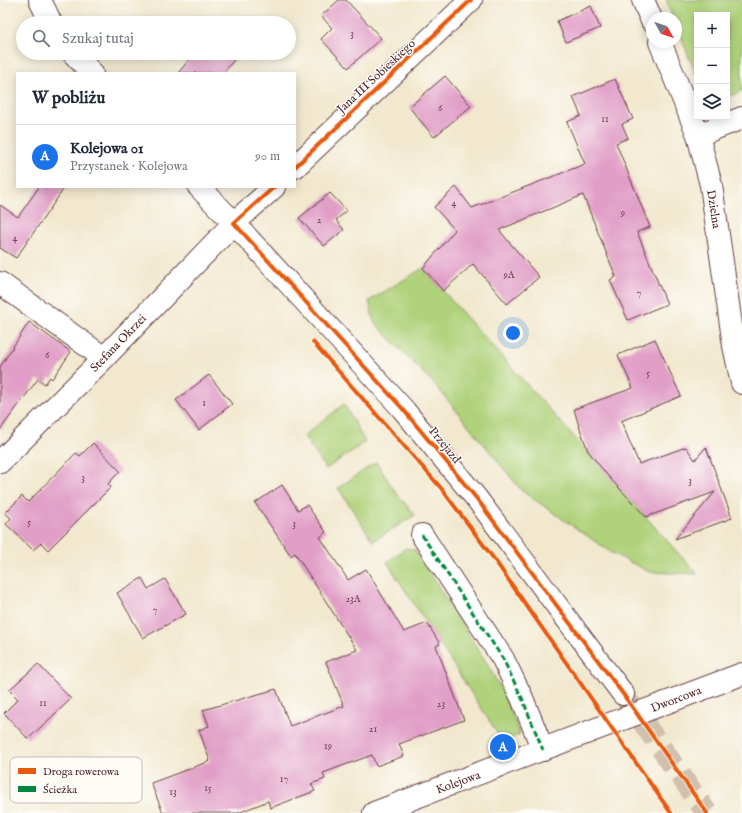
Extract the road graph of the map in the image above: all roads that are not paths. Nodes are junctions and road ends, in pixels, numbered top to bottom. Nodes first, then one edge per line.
1 (40, 0) edge
2 (472, 0) edge
3 (643, 0) edge
4 (648, 12) edge
5 (48, 16) edge
6 (662, 48) edge
7 (80, 60) edge
8 (91, 72) edge
9 (742, 118) edge
10 (698, 135) junction
11 (296, 166) edge
12 (201, 188) edge
13 (273, 188) edge
14 (234, 223) junction
15 (0, 283) edge
16 (104, 358) junction
17 (742, 383) edge
18 (0, 462) edge
19 (422, 535) dead end
20 (742, 674) edge
21 (623, 694) tunnel mouth
22 (543, 750) junction
23 (374, 813) edge

1 - 5 street
2 - 11 street, Jana III Sobieskiego
3 - 4 street
6 - 10 street, Dzielna
7 - 8 street
9 - 10 street
10 - 17 street, Dzielna
12 - 14 street, Przejazd
13 - 14 street
14 - 16 street, Stefana Okrzei
14 - 21 street, Przejazd
15 - 16 street
16 - 18 street, Stefana Okrzei
19 - 22 street
20 - 22 street, Dworcowa
22 - 23 street, Kolejowa

